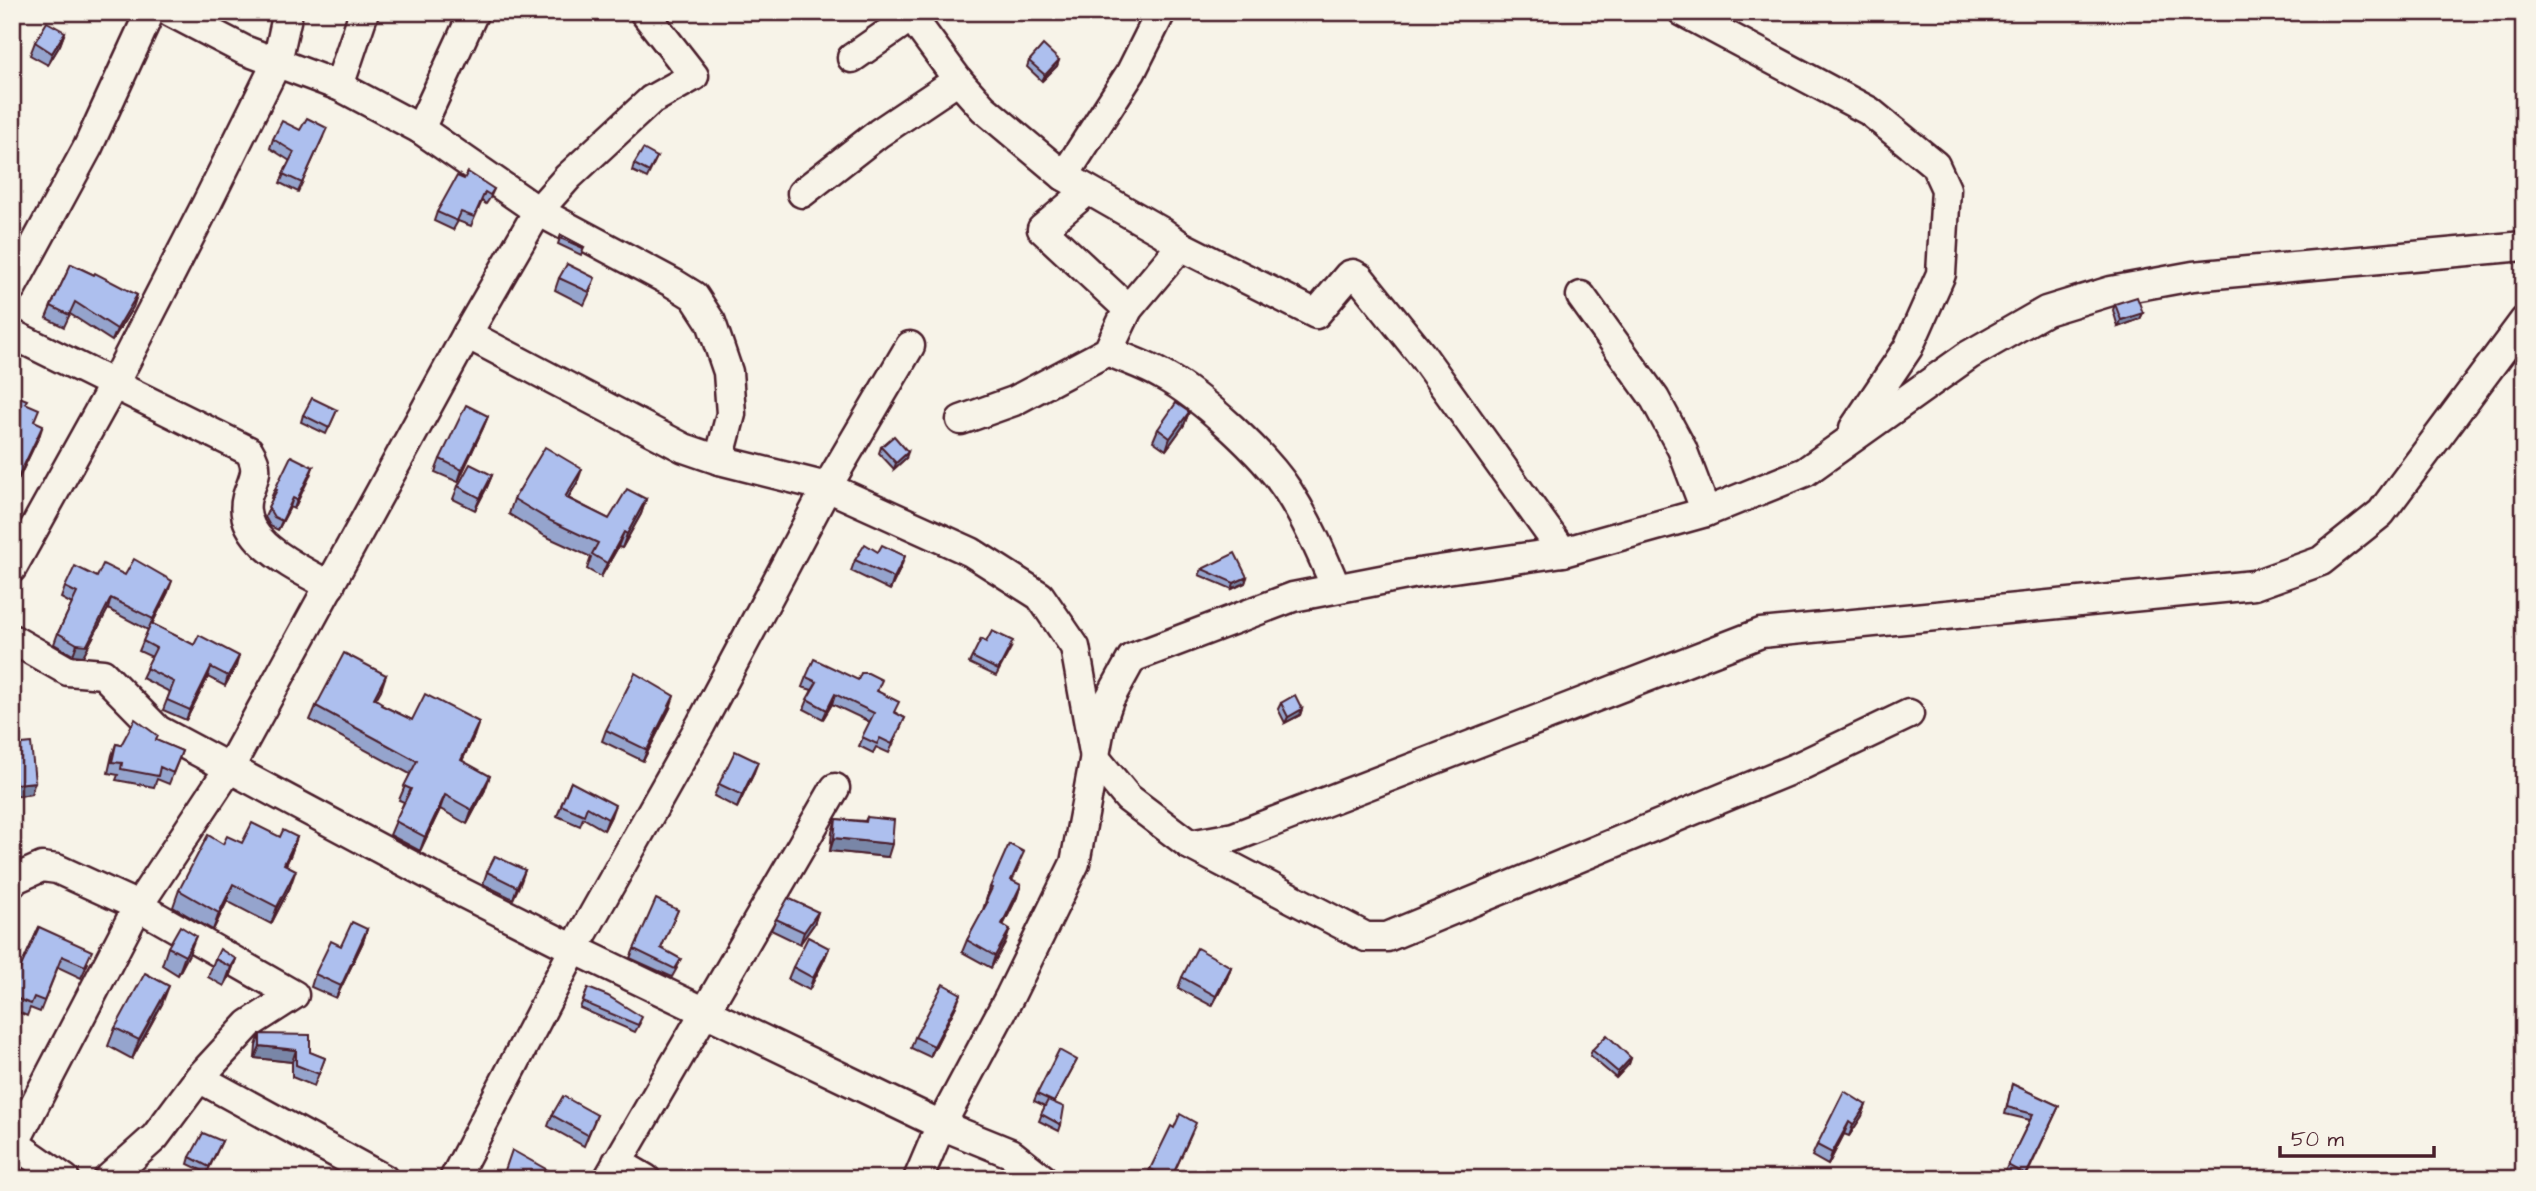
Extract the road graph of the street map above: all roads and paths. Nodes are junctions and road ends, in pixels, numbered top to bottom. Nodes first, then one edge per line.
1 (150, 12) edge
2 (171, 12) edge
3 (288, 12) edge
4 (364, 12) edge
5 (474, 12) edge
6 (644, 12) edge
7 (1161, 12) edge
8 (1683, 12) edge
9 (910, 15) edge
10 (852, 58) dead end
11 (277, 62) junction
12 (958, 80) junction
13 (338, 86) junction
14 (420, 129) junction
15 (1075, 183) junction
16 (802, 193) dead end
17 (538, 211) junction
18 (1181, 246) junction
19 (2524, 246) edge
20 (12, 287) edge
21 (1581, 296) dead end
22 (1128, 309) junction
23 (2524, 321) edge
24 (12, 334) edge
25 (467, 334) junction
26 (910, 346) dead end
27 (1108, 351) junction
28 (113, 386) junction
29 (961, 420) dead end
30 (719, 460) junction
31 (1805, 472) junction
32 (827, 487) junction
33 (1706, 512) junction
34 (1563, 552) junction
35 (12, 568) edge
36 (330, 586) junction
37 (1336, 588) junction
38 (12, 639) edge
39 (1909, 714) dead end
40 (1095, 758) junction
41 (230, 767) junction
42 (835, 788) dead end
43 (1190, 845) junction
44 (12, 883) edge
45 (138, 906) junction
46 (574, 949) junction
47 (704, 1012) junction
48 (199, 1078) junction
49 (941, 1125) junction
50 (13, 1145) edge
51 (612, 1170) edge
52 (65, 1179) edge
53 (108, 1179) edge
54 (384, 1179) edge
55 (454, 1179) edge
56 (646, 1179) edge
57 (918, 1179) edge
58 (1043, 1179) edge

1 - 20 street
2 - 11 street
3 - 11 street
4 - 13 street
5 - 14 street
6 - 17 street
7 - 15 street
8 - 31 street
9 - 10 street
9 - 12 street
11 - 13 street
11 - 28 street
12 - 15 street
12 - 16 street
13 - 14 street
14 - 17 street
15 - 18 street
15 - 22 street
17 - 25 street
17 - 30 street
18 - 22 street
18 - 34 street
19 - 31 street
21 - 33 street
22 - 27 street
23 - 43 street
24 - 28 street
25 - 30 street
25 - 36 street
26 - 32 street
27 - 29 street
27 - 37 street
28 - 35 street
28 - 36 street
30 - 32 street
31 - 33 street
32 - 40 street
32 - 46 street
33 - 34 street
34 - 37 street
36 - 41 street
37 - 40 street
38 - 41 street
39 - 43 street
40 - 43 street
40 - 49 street
41 - 45 street
41 - 46 street
42 - 47 street
44 - 45 street
45 - 48 street
45 - 50 street
46 - 47 street
46 - 55 street
47 - 49 street
47 - 51 street
48 - 53 street
48 - 54 street
49 - 57 street
49 - 58 street
50 - 52 street
51 - 56 street

